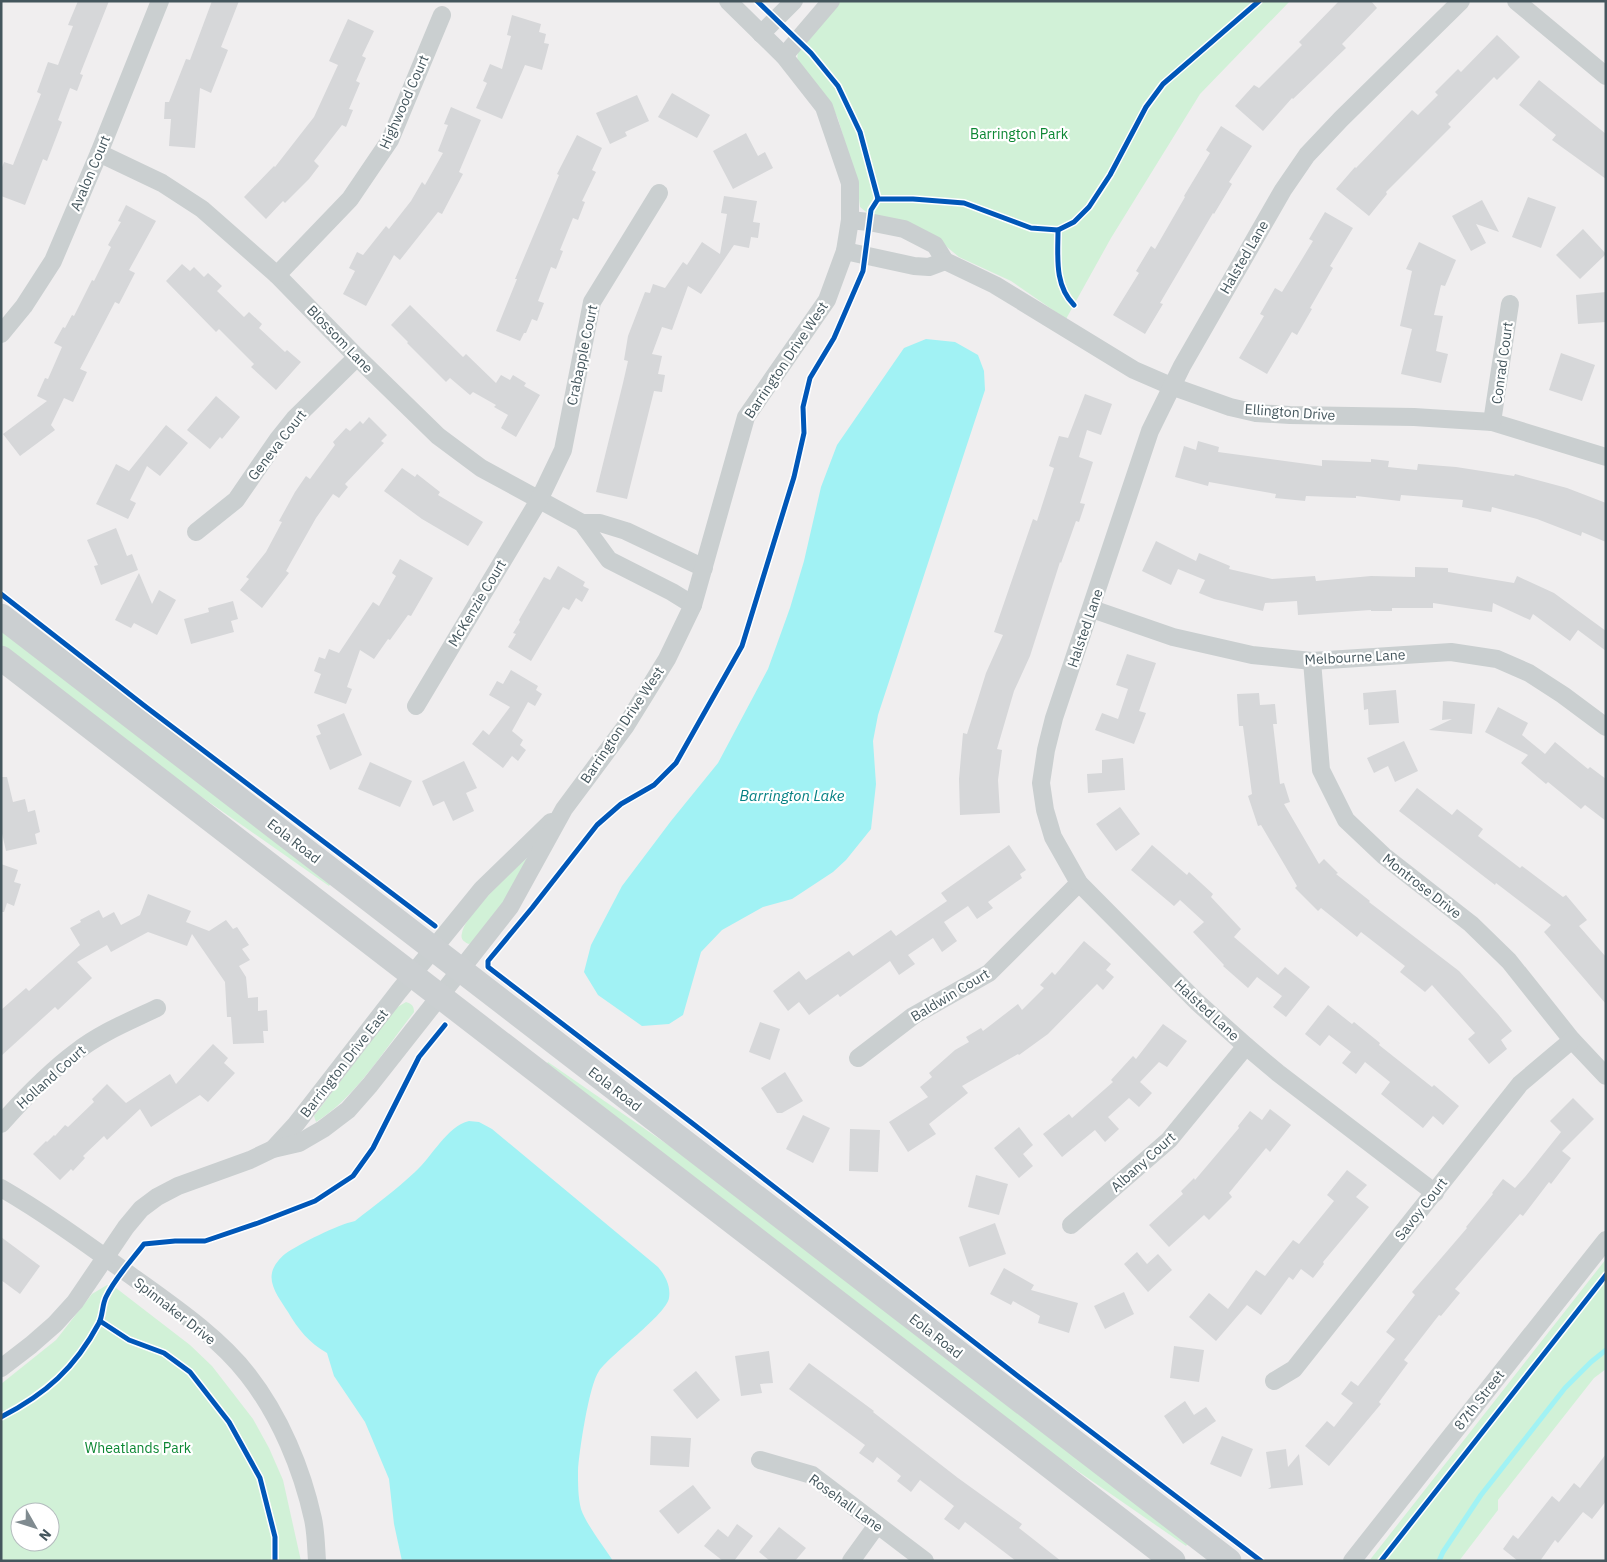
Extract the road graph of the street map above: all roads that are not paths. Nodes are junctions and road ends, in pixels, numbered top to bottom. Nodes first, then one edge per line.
1 (160, 1) edge
2 (728, 1) edge
3 (794, 1) edge
4 (830, 1) edge
5 (1461, 1) edge
6 (1516, 1) edge
7 (442, 15) dead end
8 (761, 34) junction
9 (784, 56) junction
10 (1606, 76) edge
11 (99, 153) junction
12 (659, 193) dead end
13 (850, 220) junction
14 (845, 251) junction
15 (945, 261) junction
16 (277, 275) junction
17 (1510, 304) dead end
18 (1, 334) edge
19 (357, 357) junction
20 (1171, 386) junction
21 (1492, 422) junction
22 (1606, 458) edge
23 (539, 500) junction
24 (582, 523) junction
25 (196, 532) dead end
26 (704, 568) junction
27 (693, 605) junction
28 (1092, 609) junction
29 (1, 616) edge
30 (1, 658) edge
31 (1312, 662) junction
32 (416, 706) dead end
33 (1606, 727) edge
34 (564, 809) junction
35 (1078, 882) junction
36 (434, 948) junction
37 (461, 970) junction
38 (412, 975) junction
39 (439, 996) junction
40 (157, 1008) dead end
41 (1572, 1040) junction
42 (1246, 1046) junction
43 (858, 1058) dead end
44 (1606, 1076) edge
45 (1, 1124) edge
46 (273, 1149) junction
47 (1, 1188) edge
48 (1434, 1193) junction
49 (1072, 1225) dead end
50 (1606, 1240) edge
51 (105, 1257) junction
52 (1, 1368) edge
53 (1274, 1381) dead end
54 (760, 1460) dead end
55 (877, 1525) junction
56 (317, 1561) edge
57 (851, 1561) edge
58 (925, 1561) edge
59 (1173, 1561) edge
60 (1228, 1561) edge
61 (1352, 1561) edge

1 - 11 street, Avalon Court
2 - 8 street, Barrington Drive West
3 - 8 street
4 - 9 street
5 - 20 street, Halsted Lane
6 - 10 street
7 - 16 street, Highwood Court
8 - 9 street, Barrington Drive West
9 - 13 street, Barrington Drive West
11 - 16 street, Blossom Lane
11 - 18 street, Avalon Court
12 - 23 street, Crabapple Court
13 - 14 street, Barrington Drive West
13 - 15 street, Ellington Drive
14 - 15 street
14 - 26 street, Barrington Drive West
15 - 20 street, Ellington Drive
16 - 19 street, Blossom Lane
17 - 21 street, Conrad Court
19 - 23 street, Blossom Lane
19 - 25 street, Geneva Court
20 - 21 street, Ellington Drive
20 - 28 street, Halsted Lane
21 - 22 street, Ellington Drive
23 - 24 street, Blossom Lane
23 - 32 street, McKenzie Court
24 - 26 street, Blossom Lane
24 - 27 street, Blossom Lane
26 - 27 street, Barrington Drive West
27 - 34 street, Barrington Drive West
28 - 31 street, Melbourne Lane
28 - 35 street, Halsted Lane
29 - 36 street, Eola Road
30 - 38 street
31 - 33 street, Melbourne Lane
31 - 41 street, Montrose Drive
34 - 36 street, Barrington Drive West
34 - 37 street, Barrington Drive West
35 - 42 street, Halsted Lane
35 - 43 street, Baldwin Court
36 - 37 street, Eola Road
36 - 38 street, Barrington Drive West
37 - 39 street, Barrington Drive West
37 - 60 street, Eola Road
38 - 39 street
38 - 46 street, Barrington Drive East
39 - 46 street, Barrington Drive East
39 - 59 street
40 - 45 street, Holland Court
41 - 44 street, Montrose Drive
41 - 48 street, Savoy Court
42 - 48 street, Halsted Lane
42 - 49 street, Albany Court
46 - 51 street, Barrington Drive East
47 - 51 street, Spinnaker Drive
48 - 53 street, Savoy Court
50 - 61 street, 87th Street
51 - 52 street, Barrington Drive East
51 - 56 street, Spinnaker Drive
54 - 55 street, Rosehall Lane
55 - 57 street
55 - 58 street, Rosehall Lane

